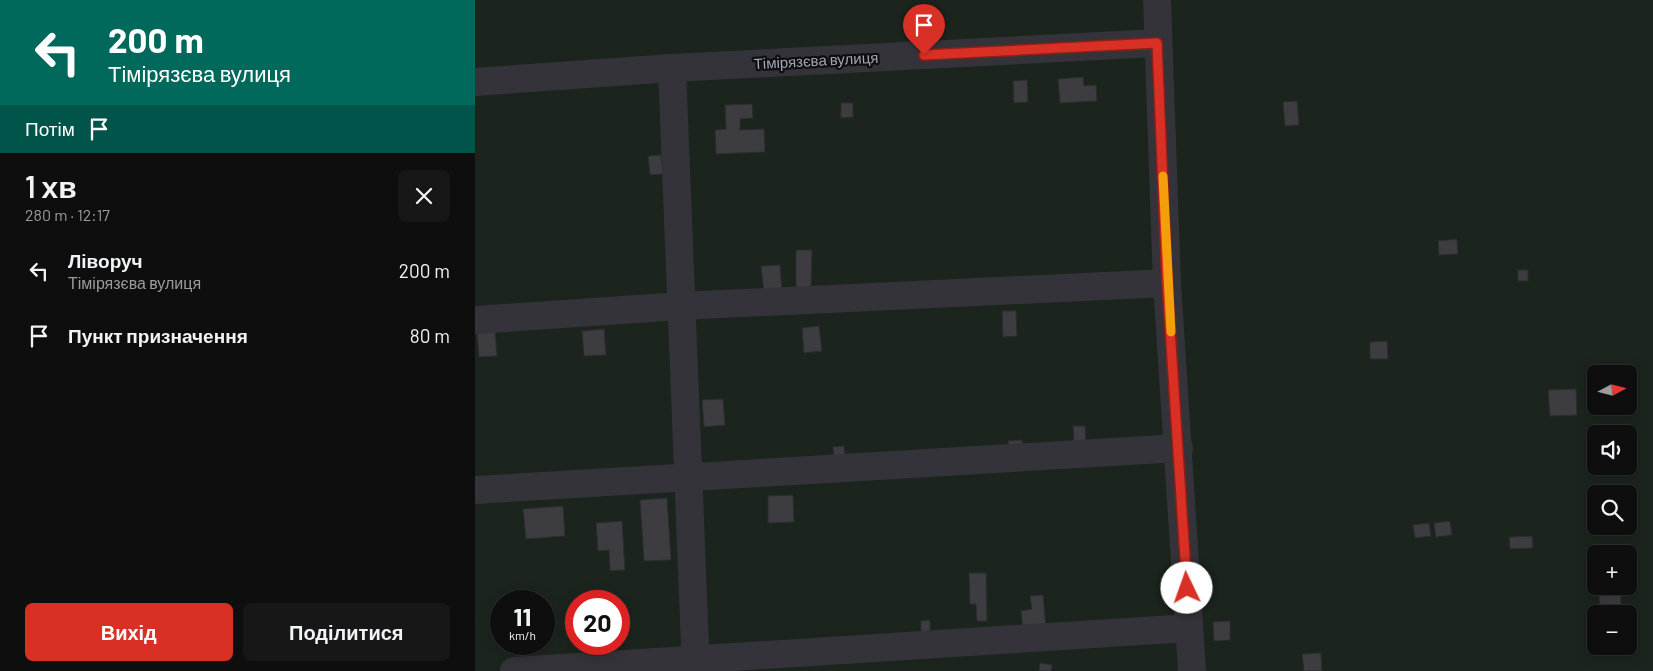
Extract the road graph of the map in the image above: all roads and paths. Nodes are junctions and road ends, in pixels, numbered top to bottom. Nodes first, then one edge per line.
1 (1157, 0) edge
2 (1157, 43) junction
3 (672, 68) junction
4 (475, 82) edge
5 (1167, 283) junction
6 (681, 306) junction
7 (475, 320) edge
8 (1179, 448) junction
9 (689, 476) junction
10 (475, 490) edge
11 (1189, 628) junction
12 (696, 665) edge
13 (514, 671) edge
14 (1192, 671) edge

1 - 2 street
2 - 3 street, Тімірязєва вулиця
2 - 5 street
3 - 4 street, Тімірязєва вулиця
3 - 6 street
5 - 6 street
5 - 8 street
6 - 7 street
6 - 9 street
8 - 9 street
8 - 11 street
9 - 10 street
9 - 12 street
11 - 12 street
11 - 14 street
12 - 13 street

